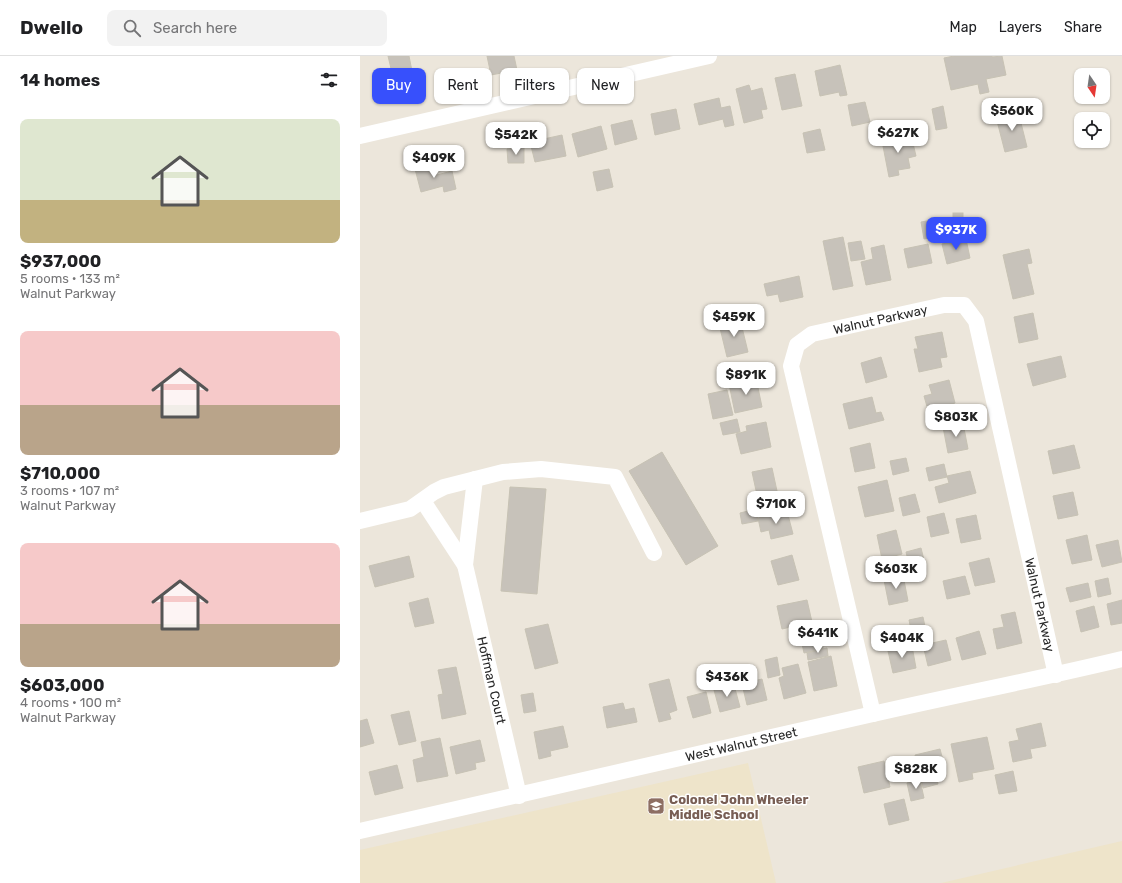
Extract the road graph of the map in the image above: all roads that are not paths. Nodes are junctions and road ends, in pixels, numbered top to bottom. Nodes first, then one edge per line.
1 (709, 56) edge
2 (360, 136) edge
3 (475, 479) junction
4 (423, 501) junction
5 (360, 521) edge
6 (654, 553) dead end
7 (465, 565) junction
8 (1122, 659) edge
9 (1056, 675) junction
10 (873, 714) junction
11 (519, 796) junction
12 (360, 830) edge

1 - 2 street
3 - 4 street
3 - 6 street
3 - 7 street, Hoffman Court
4 - 5 street
4 - 7 street, Hoffman Court
7 - 11 street, Hoffman Court
8 - 9 street, West Walnut Street
9 - 10 street, West Walnut Street
9 - 10 street, Walnut Parkway
10 - 11 street, West Walnut Street
11 - 12 street, West Walnut Street

